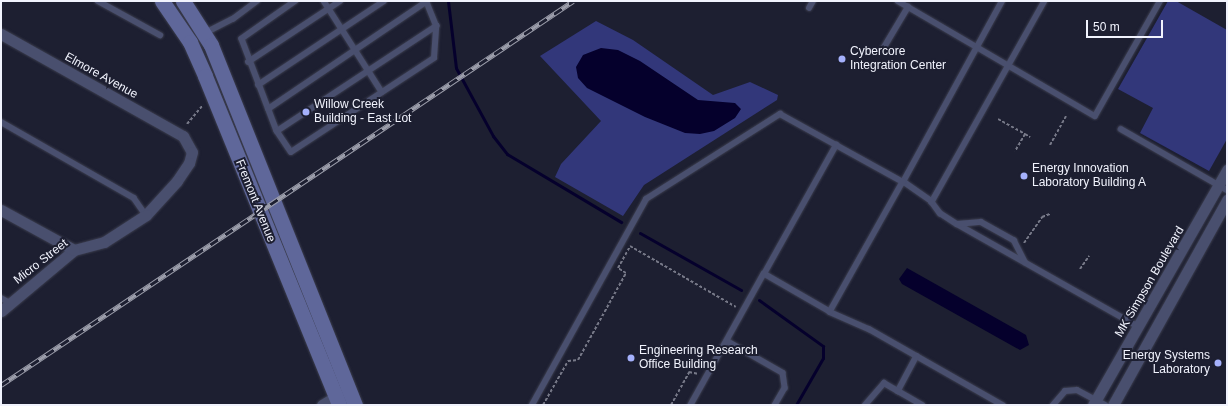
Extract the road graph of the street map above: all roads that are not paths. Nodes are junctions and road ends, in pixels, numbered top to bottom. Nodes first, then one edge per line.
1 (98, 1) edge
2 (162, 1) edge
3 (183, 1) edge
4 (257, 1) edge
5 (296, 1) edge
6 (324, 1) edge
7 (340, 1) edge
8 (384, 1) edge
9 (813, 1) edge
10 (898, 1) edge
11 (1002, 1) edge
12 (1045, 1) edge
13 (1160, 1) edge
14 (426, 2) edge
15 (908, 7) junction
16 (329, 8) junction
17 (809, 8) dead end
18 (436, 26) junction
19 (342, 29) junction
20 (1, 34) edge
21 (204, 34) junction
22 (160, 35) dead end
23 (190, 42) junction
24 (978, 45) junction
25 (883, 49) dead end
26 (356, 50) junction
27 (248, 62) junction
28 (1009, 66) junction
29 (369, 70) junction
30 (258, 85) junction
31 (382, 92) junction
32 (268, 108) junction
33 (1, 122) edge
34 (1122, 129) dead end
35 (277, 131) junction
36 (187, 141) joint
37 (836, 145) junction
38 (1227, 170) edge
39 (902, 182) junction
40 (1223, 187) edge
41 (1227, 200) edge
42 (932, 202) junction
43 (1, 210) edge
44 (146, 215) junction
45 (957, 224) junction
46 (74, 250) junction
47 (1025, 262) junction
48 (764, 274) junction
49 (6, 300) edge
50 (1, 311) edge
51 (830, 312) junction
52 (1139, 327) junction
53 (727, 341) junction
54 (917, 356) junction
55 (349, 390) junction
56 (898, 391) junction
57 (337, 401) edge
58 (776, 403) edge
59 (1098, 403) edge
60 (322, 405) edge
61 (355, 405) edge
62 (532, 405) edge
63 (691, 405) edge
64 (865, 405) edge
65 (922, 405) edge
66 (1003, 405) edge
67 (1053, 405) edge
68 (1113, 405) edge

1 - 22 lane
2 - 23 street, Fremont Avenue
3 - 21 street, Fremont Avenue
4 - 21 lane
5 - 27 lane
6 - 16 lane
7 - 16 lane
8 - 19 lane
9 - 17 lane
10 - 15 lane
11 - 24 lane
12 - 28 lane
13 - 28 lane
14 - 18 lane
14 - 26 lane
15 - 24 lane
15 - 25 lane
16 - 19 lane
16 - 27 lane
18 - 29 lane
18 - 31 lane
19 - 26 lane
19 - 30 lane
20 - 36 street, Elmore Avenue
21 - 23 lane
21 - 55 street, Fremont Avenue
23 - 57 street, Fremont Avenue
24 - 28 lane
24 - 39 lane
26 - 29 lane
26 - 32 lane
27 - 30 lane
28 - 42 lane
29 - 31 lane
29 - 35 lane
30 - 32 lane
31 - 35 lane
32 - 35 lane
33 - 44 lane
34 - 40 lane
36 - 44 street, Micro Street
37 - 39 lane
37 - 48 lane
37 - 62 lane
38 - 40 street, MK Simpson Boulevard
39 - 42 lane
39 - 51 lane
40 - 52 street, MK Simpson Boulevard
41 - 68 street
42 - 45 lane
43 - 46 street
44 - 46 street, Micro Street
45 - 47 lane
45 - 47 lane
46 - 49 street, Micro Street
47 - 52 lane
48 - 51 lane
48 - 53 lane
49 - 50 street, Micro Street
51 - 54 lane
52 - 59 street, MK Simpson Boulevard
53 - 58 lane
53 - 63 lane
54 - 56 lane
54 - 66 lane
55 - 57 street
55 - 61 street, Fremont Avenue
56 - 64 lane
56 - 65 lane
57 - 60 street
59 - 67 lane

